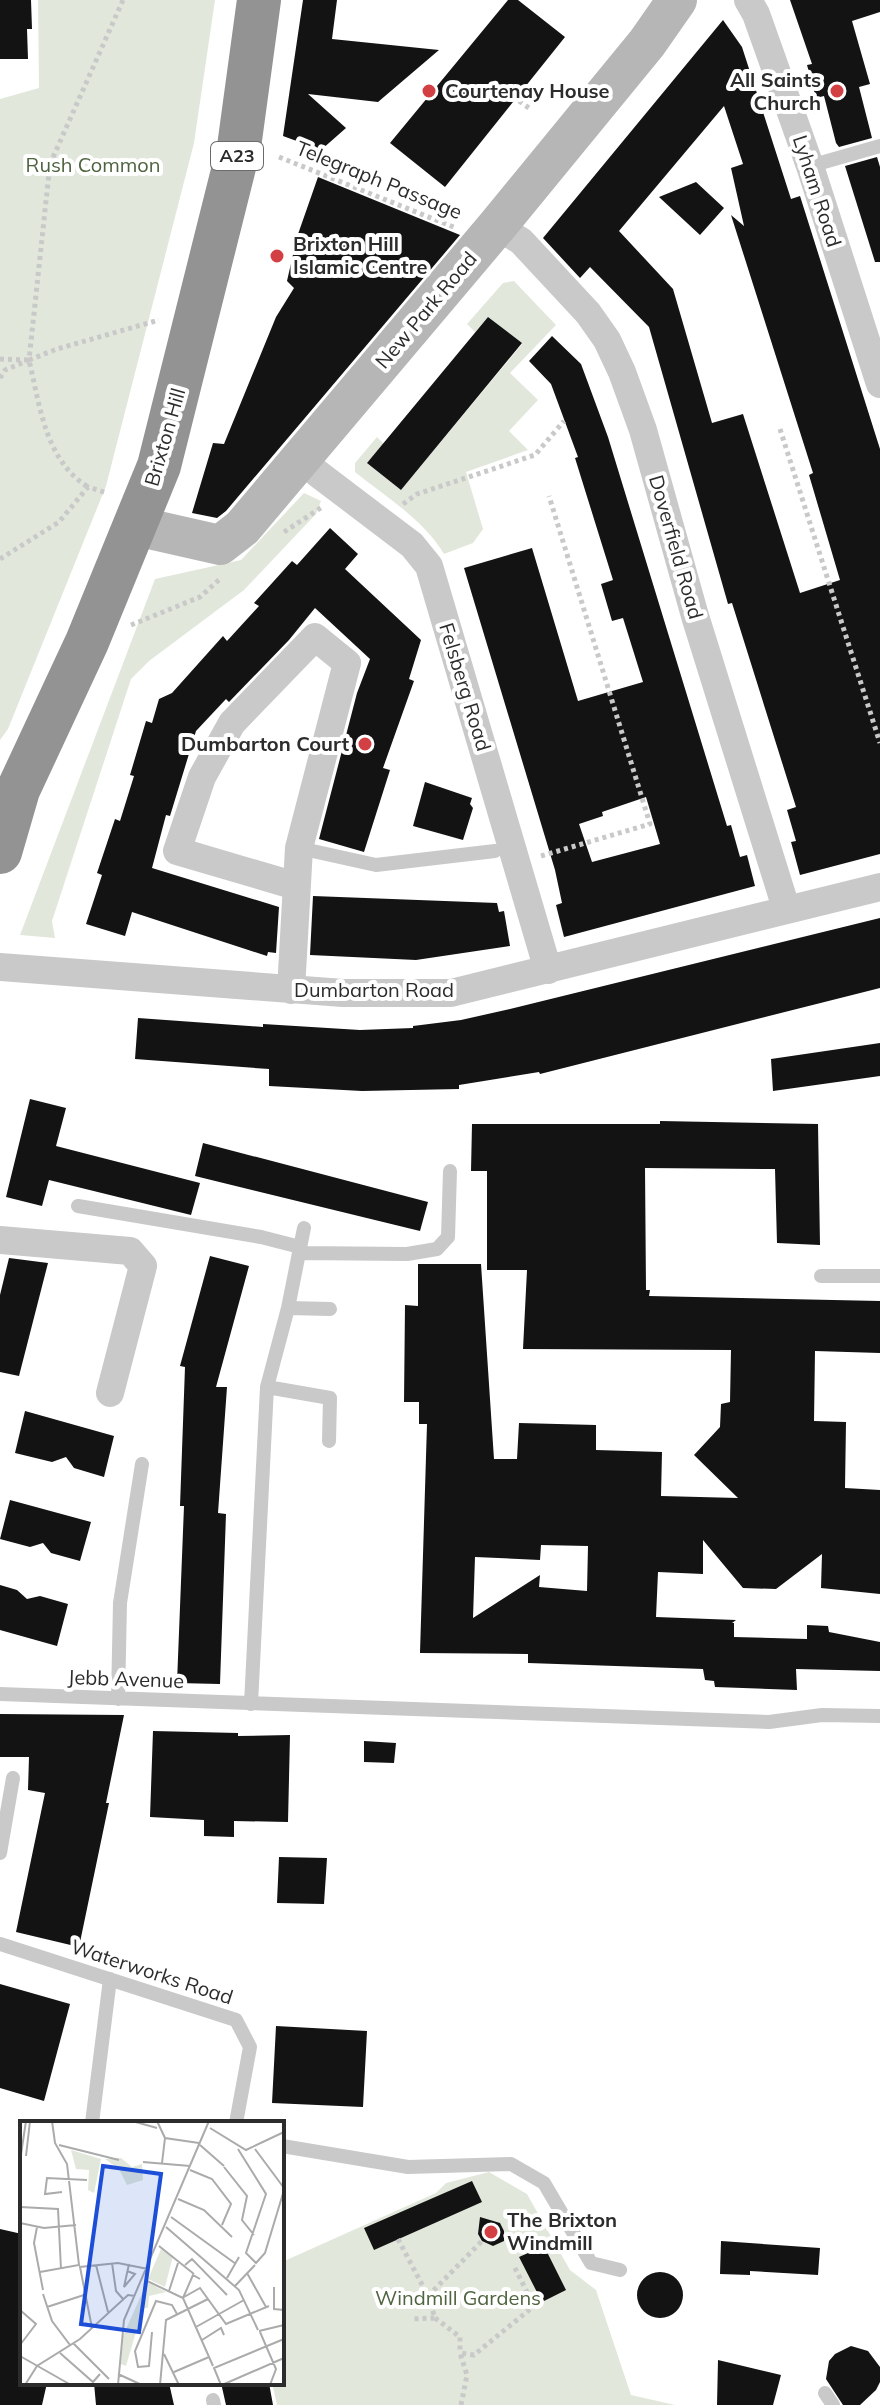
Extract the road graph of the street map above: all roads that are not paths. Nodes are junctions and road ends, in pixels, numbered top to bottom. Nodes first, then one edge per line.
1 (259, 0) edge
2 (677, 0) edge
3 (748, 0) edge
4 (880, 146) edge
5 (810, 166) junction
6 (481, 225) junction
7 (880, 384) edge
8 (301, 458) junction
9 (136, 526) junction
10 (9, 787) edge
11 (299, 848) junction
12 (0, 852) edge
13 (506, 857) junction
14 (296, 886) junction
15 (880, 887) edge
16 (786, 908) junction
17 (13, 968) edge
18 (548, 970) junction
19 (291, 990) junction
20 (450, 1171) dead end
21 (78, 1206) dead end
22 (304, 1228) dead end
23 (0, 1240) edge
24 (299, 1250) junction
25 (821, 1276) dead end
26 (880, 1276) edge
27 (288, 1308) junction
28 (330, 1309) dead end
29 (267, 1387) junction
30 (110, 1393) dead end
31 (329, 1441) dead end
32 (142, 1464) dead end
33 (0, 1694) edge
34 (118, 1699) junction
35 (251, 1704) junction
36 (880, 1716) edge
37 (13, 1778) dead end
38 (0, 1853) edge
39 (0, 1944) edge
40 (110, 1979) junction
41 (92, 2121) edge
42 (236, 2121) edge
43 (284, 2146) edge
44 (620, 2270) dead end

1 - 9 highway, Brixton Hill / A23
2 - 6 street, New Park Road
3 - 5 street, Lyham Road
4 - 5 lane
5 - 7 street, Lyham Road
6 - 8 street, New Park Road
6 - 16 street, Doverfield Road
8 - 9 street, New Park Road
8 - 13 street, Felsberg Road
9 - 10 highway, Brixton Hill / A23
10 - 12 highway, Brixton Hill / A23
11 - 13 lane
11 - 14 street
11 - 14 street
13 - 18 street, Felsberg Road
14 - 19 street
15 - 16 street, Dumbarton Road
16 - 18 street, Dumbarton Road
17 - 19 street, Dumbarton Road
18 - 19 street, Dumbarton Road
20 - 24 lane
21 - 24 lane
22 - 24 lane
23 - 30 street
24 - 27 lane
25 - 26 lane
27 - 28 lane
27 - 29 lane
29 - 31 lane
29 - 35 lane
32 - 34 lane
33 - 34 lane, Jebb Avenue
34 - 35 lane, Jebb Avenue
35 - 36 lane, Jebb Avenue
37 - 38 lane
39 - 40 lane, Waterworks Road
40 - 41 lane
40 - 42 lane, Waterworks Road
43 - 44 lane

